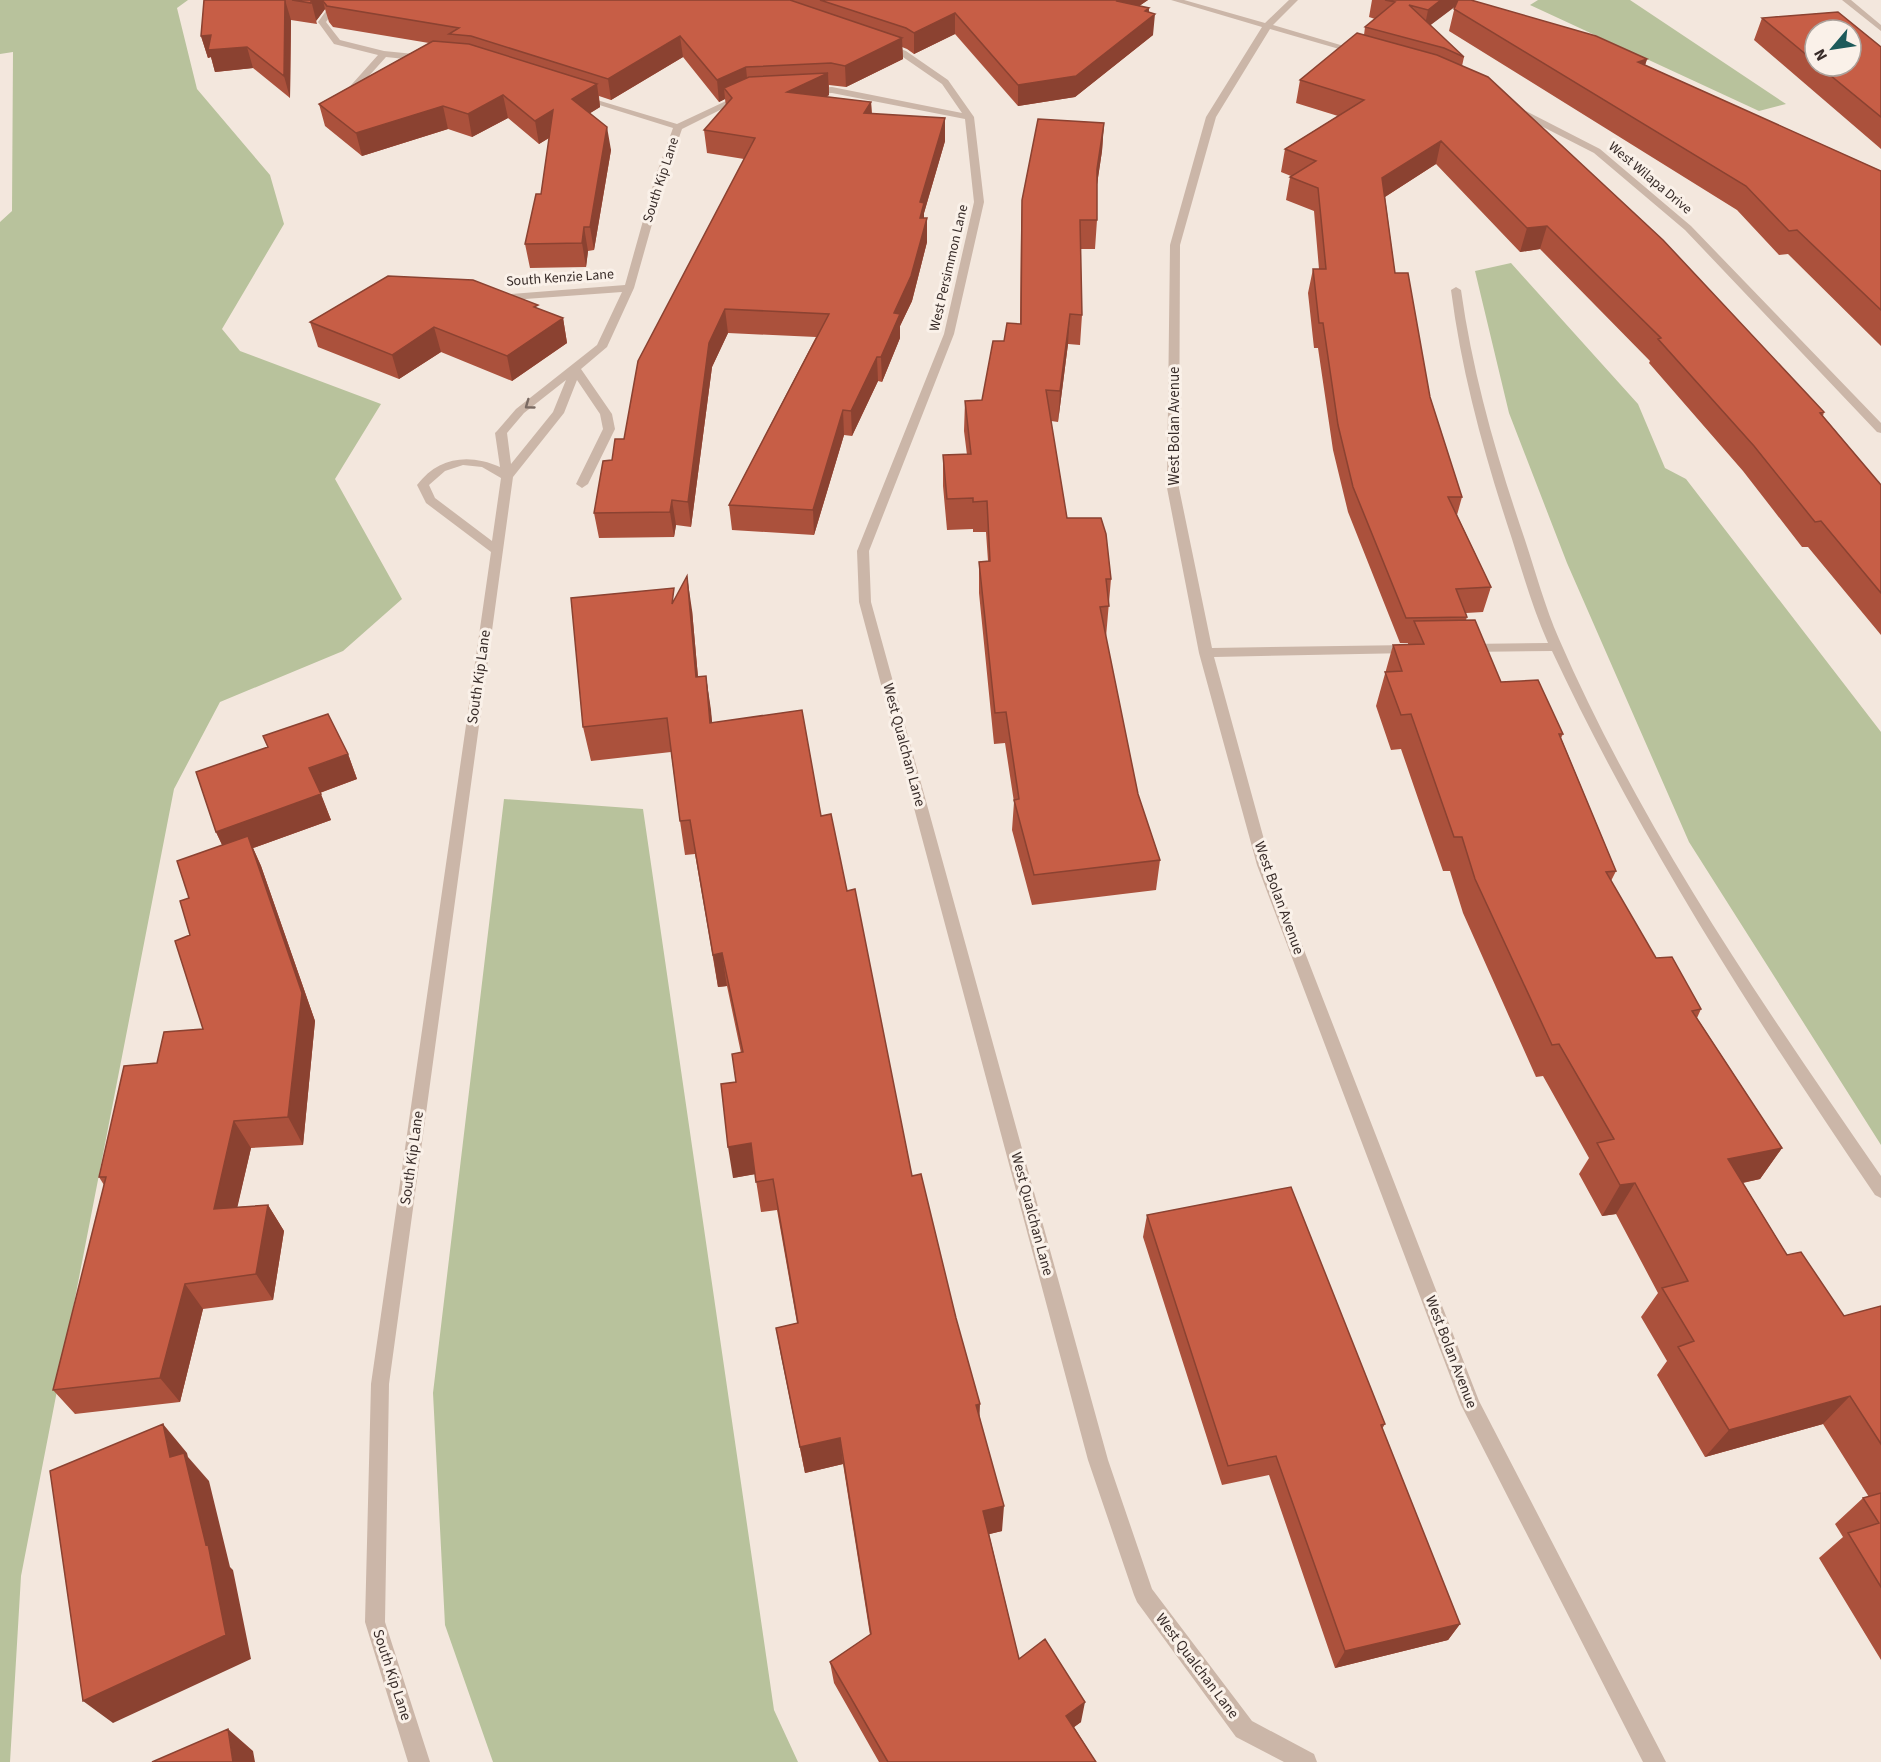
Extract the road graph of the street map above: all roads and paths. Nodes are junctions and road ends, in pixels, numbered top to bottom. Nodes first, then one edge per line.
1 (338, 0) edge
2 (1175, 0) edge
3 (1294, 0) edge
4 (1846, 0) edge
5 (1268, 25) junction
6 (1881, 28) edge
7 (871, 42) edge
8 (384, 54) junction
9 (1368, 54) edge
10 (429, 58) edge
11 (565, 91) edge
12 (796, 92) edge
13 (760, 93) edge
14 (347, 95) edge
15 (1497, 100) edge
16 (969, 117) junction
17 (678, 127) junction
18 (628, 288) junction
19 (1456, 290) dead end
20 (489, 298) edge
21 (576, 370) junction
22 (1881, 430) edge
23 (507, 477) junction
24 (582, 484) dead end
25 (497, 551) junction
26 (865, 602) joint
27 (1556, 647) junction
28 (1451, 648) edge
29 (1427, 649) edge
30 (1206, 653) junction
31 (1881, 1190) edge
32 (419, 1762) edge
33 (1306, 1762) edge
34 (1655, 1762) edge

1 - 8 street
2 - 5 street
3 - 5 street, West Bolan Avenue
4 - 6 street
5 - 9 street
5 - 30 street, West Bolan Avenue
7 - 16 street, West Persimmon Lane
8 - 10 street
8 - 14 street
11 - 17 street
12 - 16 street
13 - 17 street, South Kip Lane
15 - 22 street, West Wilapa Drive
16 - 26 street, West Persimmon Lane
17 - 18 street, South Kip Lane
18 - 20 street, South Kenzie Lane
18 - 21 street, South Kip Lane
19 - 27 street
21 - 23 street, South Kip Lane
21 -> 23 street, South Kip Lane
21 - 24 street
23 - 25 street, South Kip Lane
23 - 25 street
25 - 32 street, South Kip Lane
26 - 33 street, West Qualchan Lane
27 - 28 street
27 - 31 street
29 - 30 street
30 - 34 street, West Bolan Avenue

